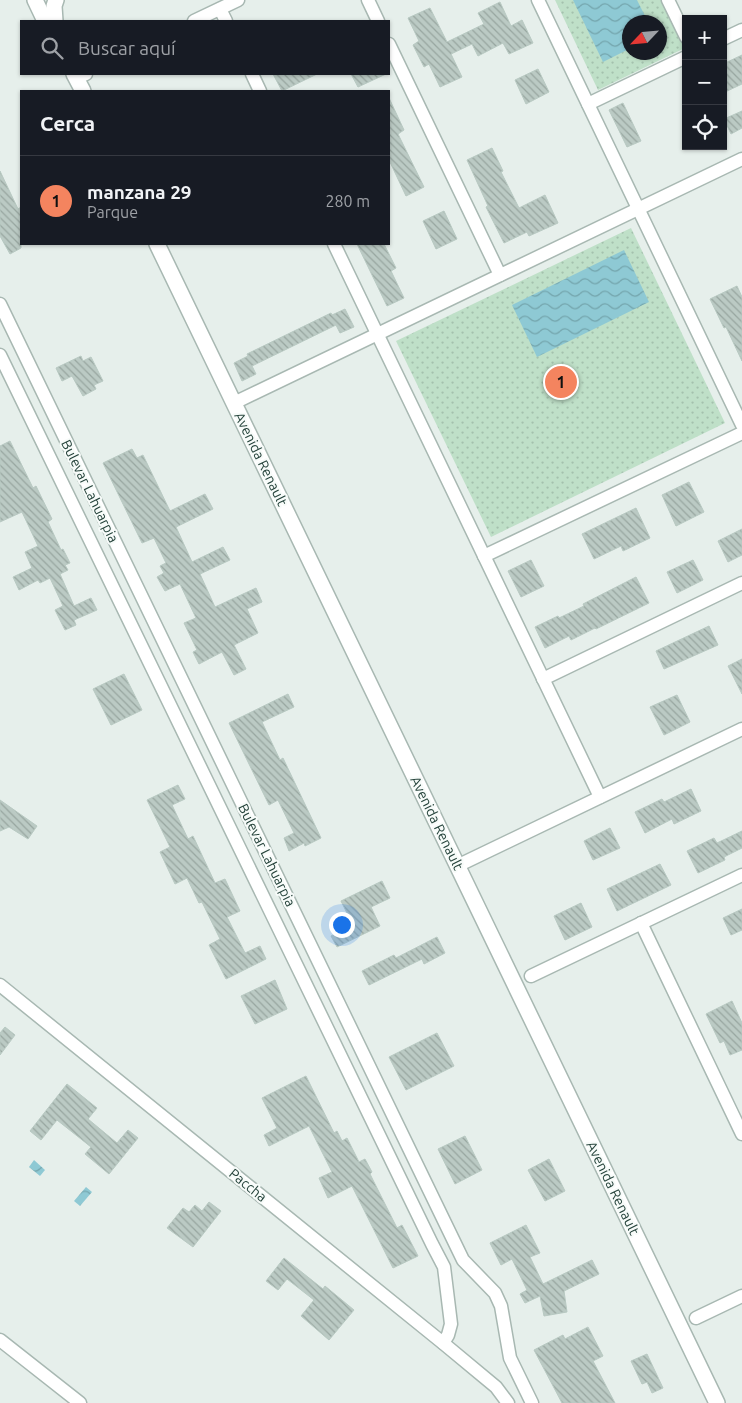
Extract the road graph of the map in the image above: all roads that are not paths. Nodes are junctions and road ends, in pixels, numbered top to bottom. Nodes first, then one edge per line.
1 (35, 0) edge
2 (56, 0) edge
3 (238, 0) edge
4 (368, 0) edge
5 (538, 0) edge
6 (668, 0) edge
7 (220, 8) junction
8 (45, 20) edge
9 (55, 20) edge
10 (196, 20) edge
11 (226, 20) edge
12 (378, 20) edge
13 (682, 29) edge
14 (742, 30) edge
15 (727, 37) edge
16 (390, 46) edge
17 (682, 59) edge
18 (252, 75) edge
19 (260, 90) edge
20 (588, 104) junction
21 (742, 158) edge
22 (638, 209) junction
23 (157, 245) edge
24 (334, 245) edge
25 (500, 275) junction
26 (0, 304) edge
27 (377, 334) junction
28 (0, 355) edge
29 (234, 403) junction
30 (742, 425) edge
31 (742, 433) edge
32 (484, 556) junction
33 (742, 583) edge
34 (543, 679) junction
35 (742, 729) edge
36 (600, 797) junction
37 (457, 866) junction
38 (742, 875) edge
39 (641, 924) junction
40 (530, 976) dead end
41 (0, 985) edge
42 (742, 1134) edge
43 (463, 1260) junction
44 (444, 1267) junction
45 (742, 1296) edge
46 (696, 1318) dead end
47 (0, 1340) edge
48 (443, 1343) junction
49 (516, 1371) junction
50 (496, 1387) junction
51 (80, 1403) edge
52 (508, 1403) edge
53 (532, 1403) edge
54 (717, 1403) edge

1 - 8 street
2 - 9 street
3 - 7 street
4 - 12 street
5 - 20 street
6 - 13 street
7 - 10 street
7 - 11 street
14 - 15 street
16 - 25 street
17 - 20 street
18 - 19 street
20 - 22 street
21 - 22 street
22 - 25 street
22 - 30 street
23 - 29 street, Avenida Renault
24 - 27 street
25 - 27 street
26 - 43 street, Bulevar Lahuarpia
27 - 29 street
27 - 32 street
28 - 44 street
29 - 37 street, Avenida Renault
31 - 32 street
32 - 34 street
33 - 34 street
34 - 36 street
35 - 36 street
36 - 37 street
37 - 54 street, Avenida Renault
38 - 39 street
39 - 40 street
39 - 42 street
41 - 48 street, Paccha
43 - 44 street
43 - 49 street, Bulevar Lahuarpia
44 - 48 street
45 - 46 street
47 - 51 street
48 - 50 street, Paccha
49 - 50 street
49 - 53 street, Bulevar Lahuarpia
50 - 52 street, Paccha

